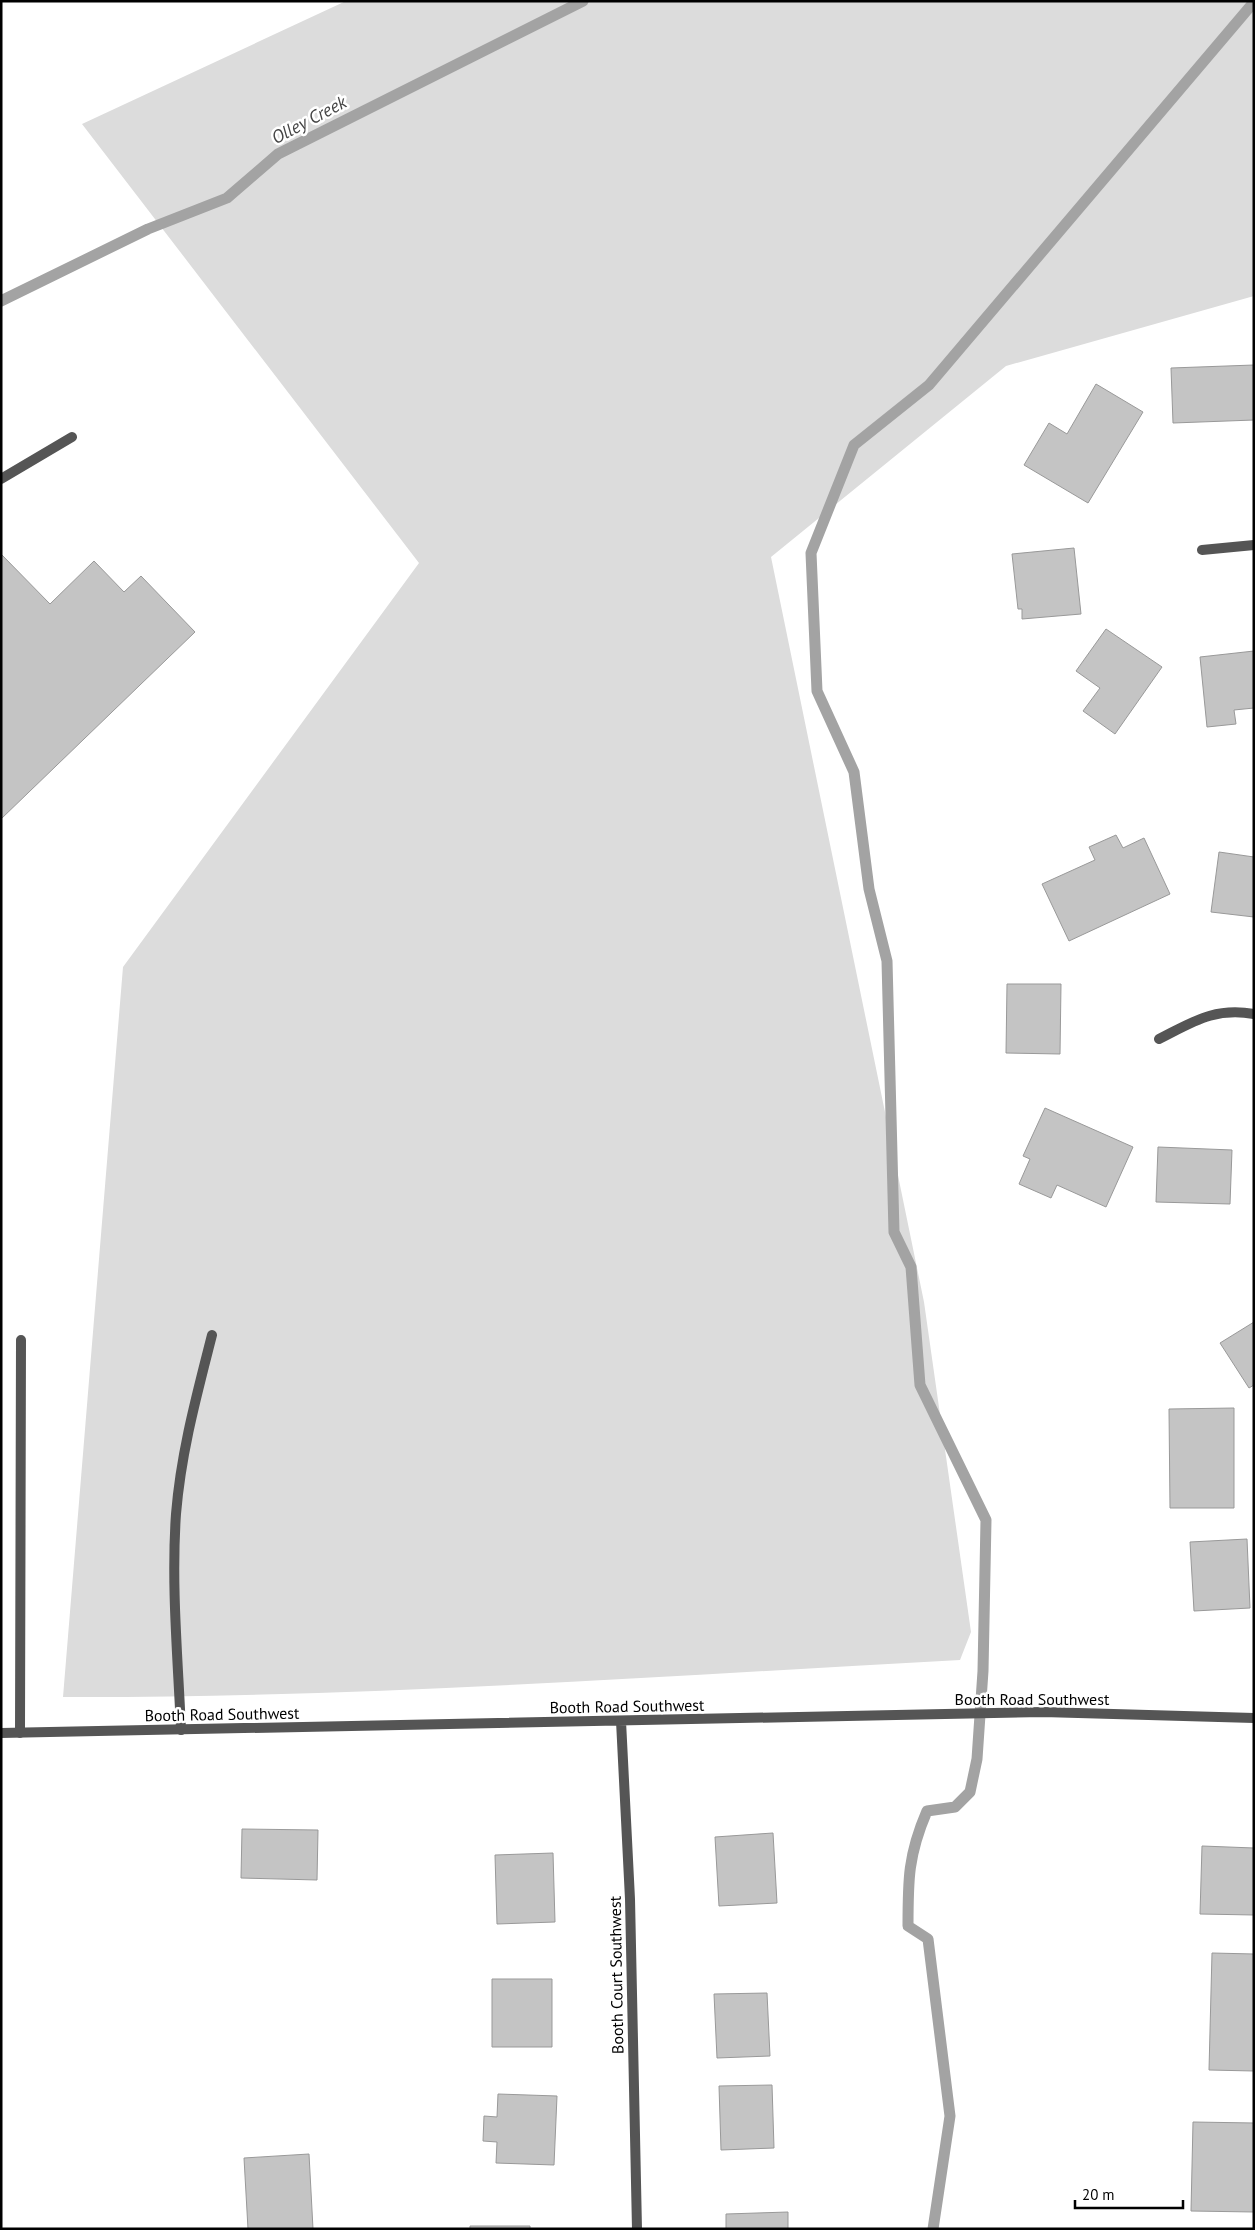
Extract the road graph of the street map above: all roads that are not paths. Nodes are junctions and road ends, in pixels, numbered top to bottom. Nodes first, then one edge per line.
1 (72, 437) dead end
2 (1, 478) edge
3 (1254, 545) edge
4 (1202, 550) dead end
5 (1254, 1014) edge
6 (1159, 1039) dead end
7 (212, 1334) dead end
8 (21, 1340) dead end
9 (1254, 1718) edge
10 (621, 1721) junction
11 (181, 1730) junction
12 (1, 1733) edge
13 (20, 1733) junction
14 (637, 2229) edge

1 - 2 street
3 - 4 street
5 - 6 street
7 - 11 street
8 - 13 street
9 - 10 street, Booth Road Southwest
10 - 11 street, Booth Road Southwest
10 - 14 street, Booth Court Southwest
11 - 13 street, Booth Road Southwest
12 - 13 street, Booth Road Southwest

